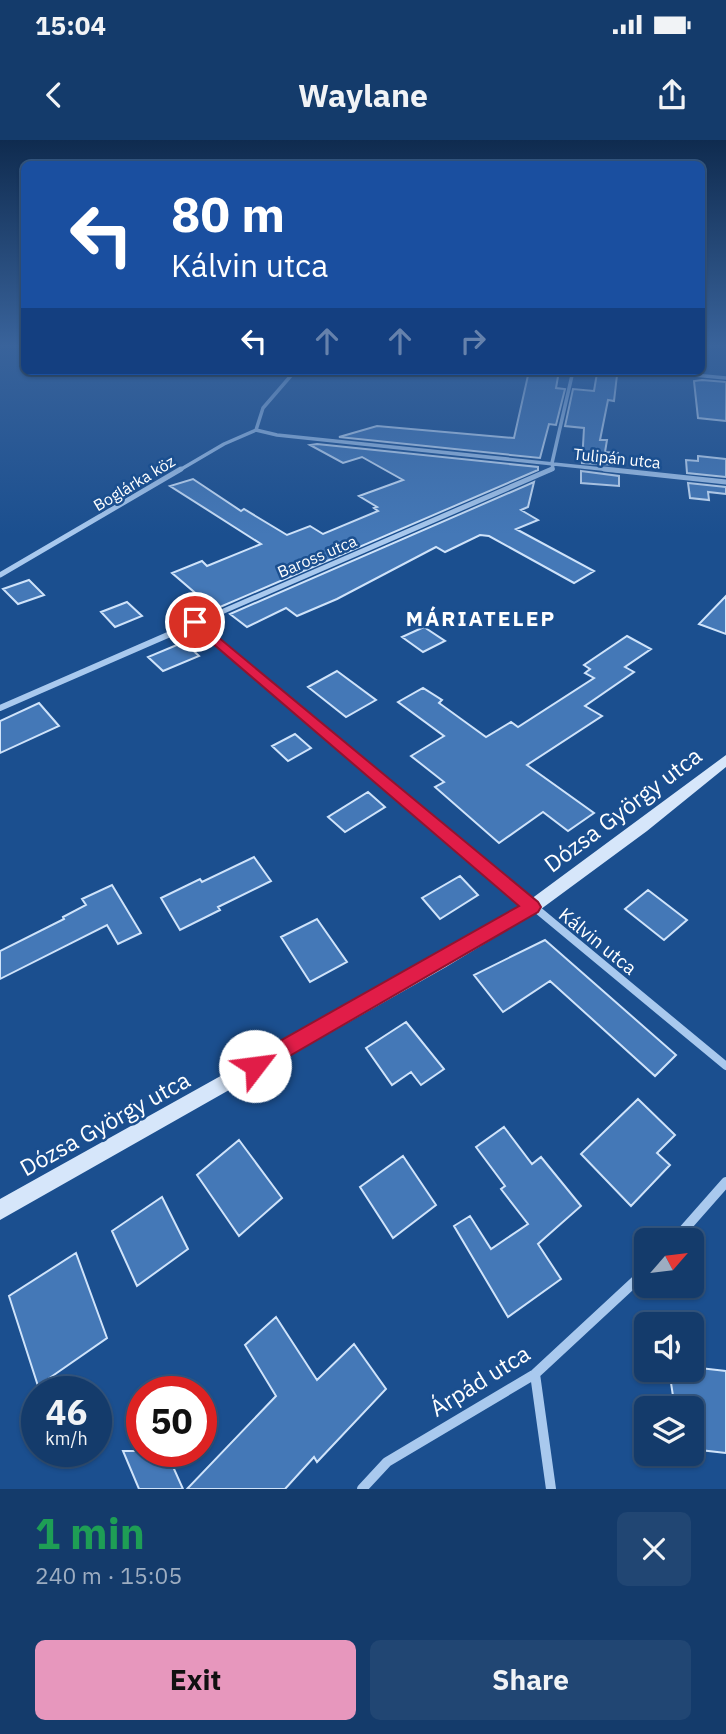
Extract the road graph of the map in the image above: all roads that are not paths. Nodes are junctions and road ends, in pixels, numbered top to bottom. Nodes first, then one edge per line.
1 (262, 409) edge
2 (564, 409) edge
3 (256, 430) junction
4 (552, 463) junction
5 (726, 482) edge
6 (0, 575) edge
7 (195, 622) junction
8 (0, 708) edge
9 (726, 760) edge
10 (532, 907) junction
11 (726, 1066) edge
12 (726, 1182) edge
13 (0, 1210) edge
14 (685, 1228) edge
15 (634, 1282) edge
16 (535, 1374) junction
17 (362, 1489) edge
18 (551, 1489) edge

1 - 3 street
2 - 4 street
3 - 4 street, Tulipán utca
3 - 6 street, Boglárka köz
4 - 5 street, Tulipán utca
4 - 7 street, Baross utca
7 - 8 street, Baross utca
7 - 10 street, Kálvin utca
9 - 10 main road, Dózsa György utca
10 - 11 street, Kálvin utca
10 - 13 main road, Dózsa György utca
12 - 14 street
15 - 16 street, Árpád utca
16 - 17 street, Árpád utca
16 - 18 street

